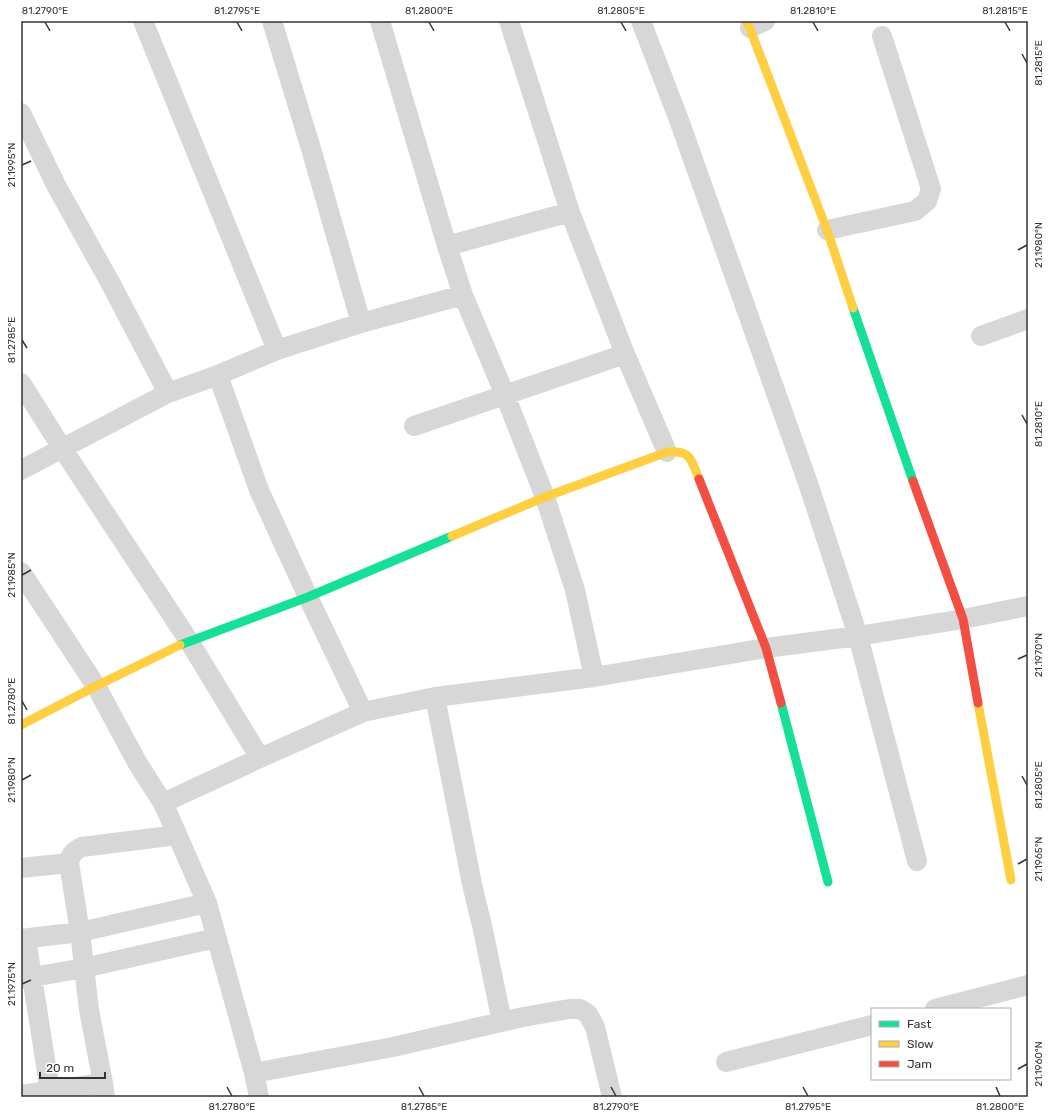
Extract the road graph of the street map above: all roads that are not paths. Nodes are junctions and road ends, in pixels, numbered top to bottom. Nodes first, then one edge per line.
1 (143, 21) edge
2 (272, 21) edge
3 (380, 21) edge
4 (509, 21) edge
5 (641, 21) edge
6 (754, 23) edge
7 (882, 36) dead end
8 (21, 113) edge
9 (570, 212) junction
10 (827, 230) junction
11 (447, 246) junction
12 (463, 295) junction
13 (1028, 320) edge
14 (361, 323) junction
15 (981, 336) dead end
16 (277, 350) junction
17 (625, 354) junction
18 (218, 375) junction
19 (21, 383) edge
20 (168, 393) junction
21 (505, 395) junction
22 (414, 426) dead end
23 (62, 448) junction
24 (667, 452) junction
25 (21, 470) edge
26 (545, 497) junction
27 (21, 572) edge
28 (308, 597) junction
29 (1028, 606) edge
30 (963, 619) junction
31 (858, 636) junction
32 (189, 641) junction
33 (766, 648) junction
34 (594, 678) junction
35 (96, 686) junction
36 (436, 697) junction
37 (363, 712) junction
38 (21, 725) edge
39 (260, 758) junction
40 (170, 819) junction
41 (917, 861) dead end
42 (69, 863) junction
43 (21, 868) edge
44 (1011, 880) dead end
45 (828, 882) dead end
46 (207, 903) junction
47 (80, 932) junction
48 (216, 938) junction
49 (24, 939) edge
50 (84, 968) junction
51 (27, 978) edge
52 (1028, 986) edge
53 (939, 1008) edge
54 (502, 1022) junction
55 (871, 1025) edge
56 (726, 1062) dead end
57 (254, 1073) junction
58 (104, 1090) edge
59 (50, 1091) junction
60 (21, 1095) edge
61 (259, 1097) edge
62 (612, 1097) edge

1 - 16 street
2 - 14 street
3 - 11 street
4 - 9 street
5 - 31 street
6 - 10 street
7 - 10 street
8 - 20 street
9 - 11 street
9 - 17 street
10 - 30 street
11 - 12 street
12 - 14 street
12 - 21 street
13 - 15 street
14 - 16 street
16 - 18 street
17 - 21 street
17 - 24 street
18 - 20 street
18 - 28 street
19 - 23 street
20 - 23 street
21 - 22 street
21 - 26 street
23 - 25 street
23 - 32 street
24 - 26 street
24 - 33 street
26 - 28 street
26 - 34 street
27 - 35 street
28 - 32 street
28 - 37 street
29 - 30 street
30 - 31 street
30 - 44 street
31 - 33 street
31 - 41 street
32 - 35 street
32 - 39 street
33 - 34 street
33 - 45 street
34 - 36 street
35 - 38 street
35 - 40 street
36 - 37 street
36 - 54 street
37 - 39 street
39 - 40 street
40 - 42 street
40 - 46 street
42 - 43 street
42 - 47 street
46 - 47 street
46 - 48 street
47 - 49 street
47 - 50 street
48 - 50 street
48 - 57 street
49 - 51 street
50 - 51 street
50 - 58 street
51 - 59 street
52 - 53 street
54 - 57 street
54 - 62 street
55 - 56 street
57 - 61 street
58 - 59 street
59 - 60 street

